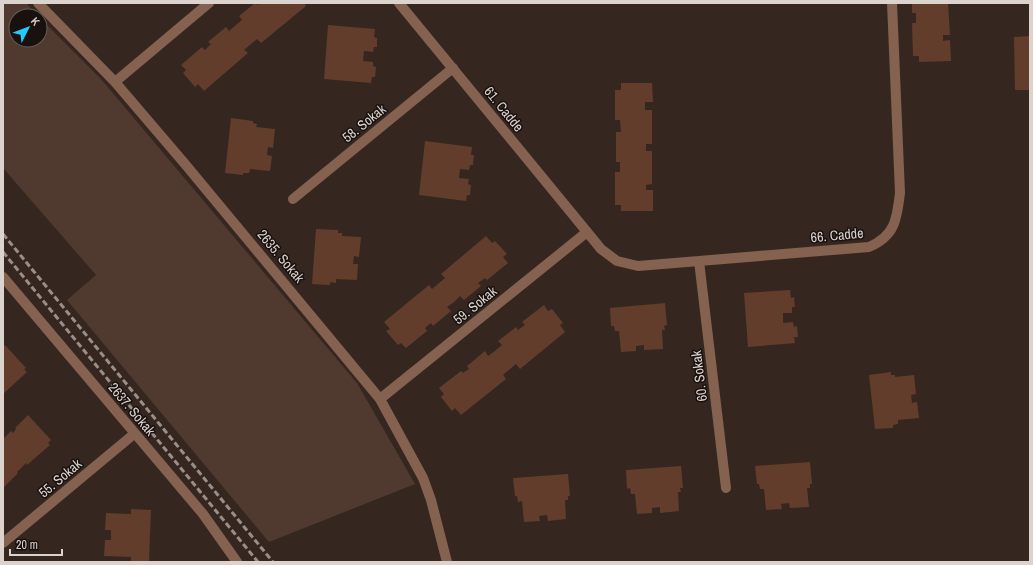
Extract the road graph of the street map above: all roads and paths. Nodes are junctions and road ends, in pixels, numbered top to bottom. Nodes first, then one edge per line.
1 (38, 3) edge
2 (209, 3) edge
3 (399, 3) edge
4 (892, 3) edge
5 (453, 68) junction
6 (115, 82) junction
7 (293, 199) dead end
8 (587, 232) junction
9 (699, 261) junction
10 (3, 277) edge
11 (380, 399) junction
12 (134, 434) junction
13 (726, 488) dead end
14 (3, 542) edge
15 (237, 562) edge
16 (447, 562) edge

1 - 6 street, 2635. Sokak
2 - 6 street
3 - 5 street, 61. Cadde
4 - 9 street, 66. Cadde
5 - 7 street, 58. Sokak
5 - 8 street, 61. Cadde
6 - 11 street, 2635. Sokak
8 - 9 street, 66. Cadde
8 - 11 street, 59. Sokak
9 - 13 street, 60. Sokak
10 - 12 street, 2637. Sokak
11 - 16 street, 2635. Sokak
12 - 14 street, 55. Sokak
12 - 15 street, 2637. Sokak

